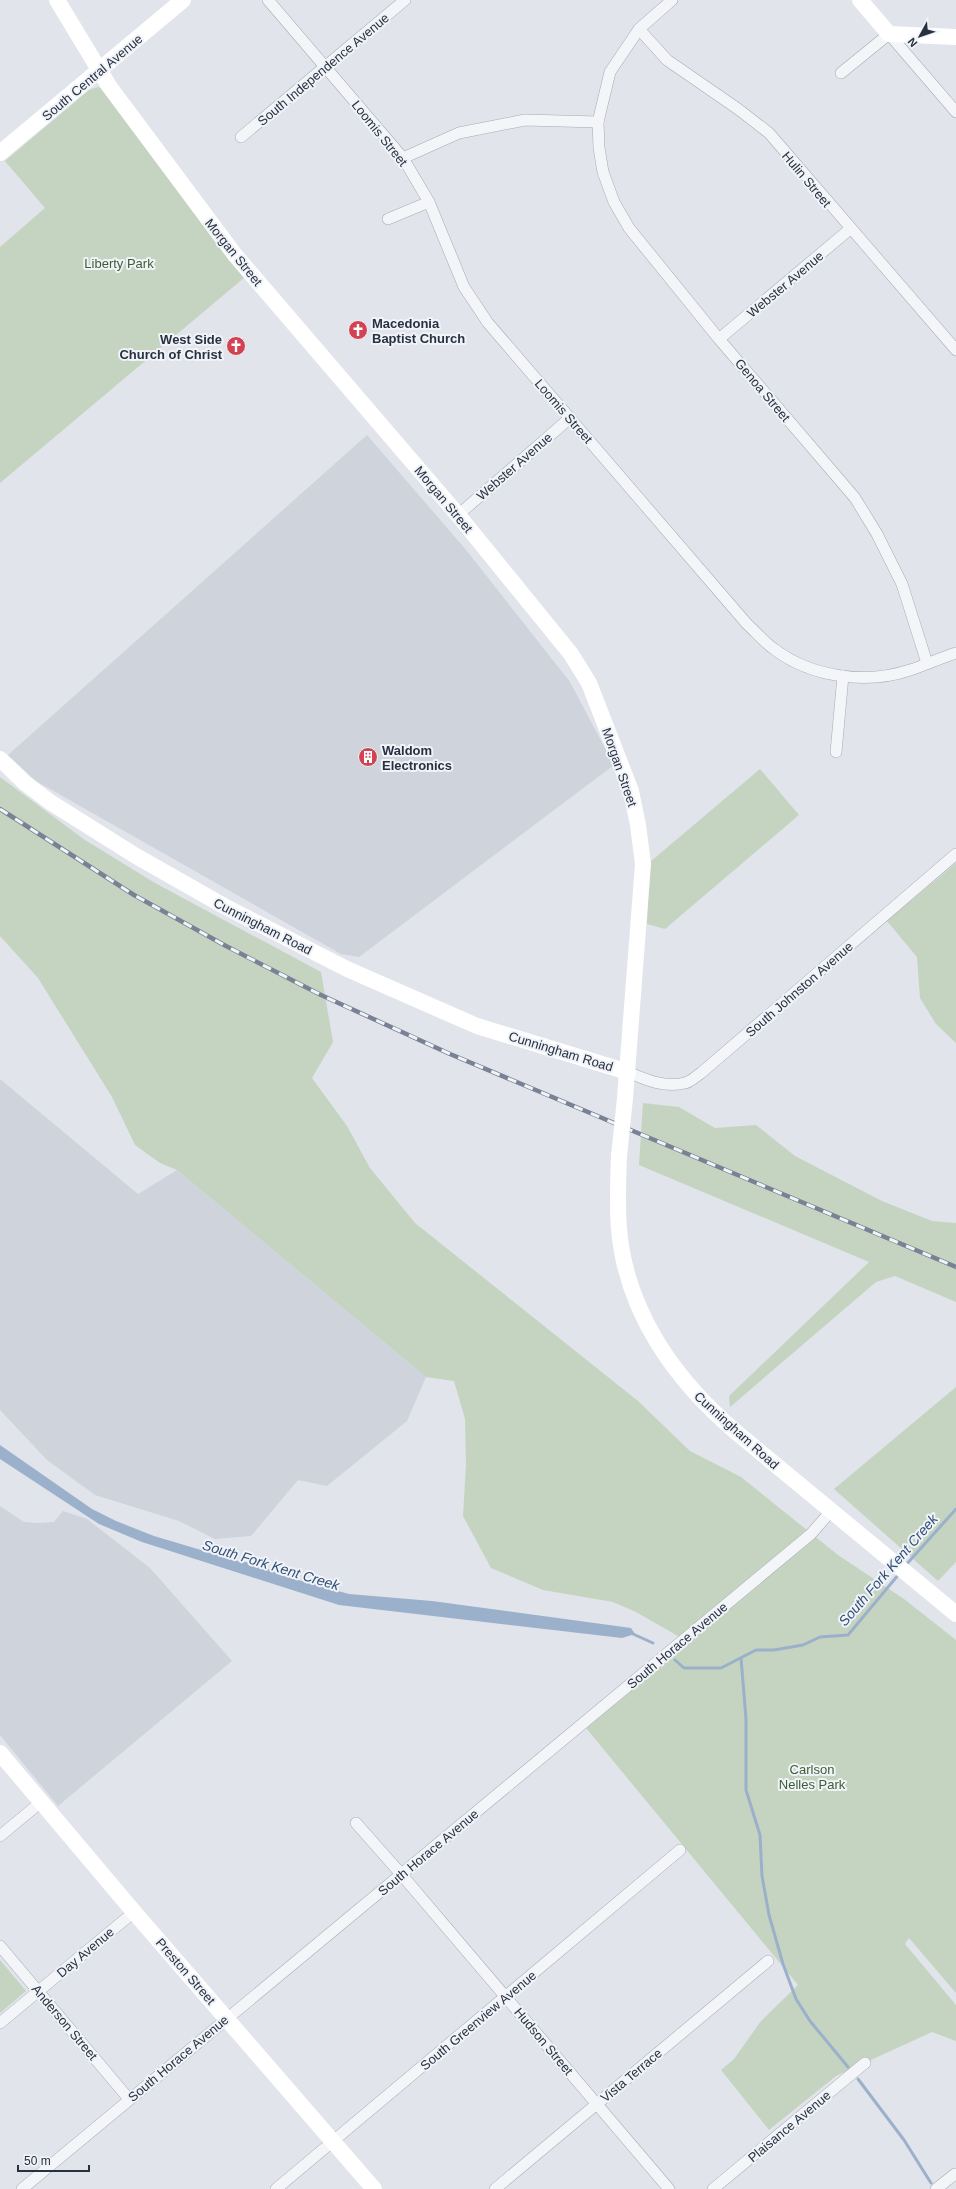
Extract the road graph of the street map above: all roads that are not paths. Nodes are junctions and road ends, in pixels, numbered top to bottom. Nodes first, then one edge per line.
1 (57, 0) edge
2 (184, 0) edge
3 (268, 0) edge
4 (405, 0) edge
5 (672, 0) edge
6 (860, 0) edge
7 (639, 29) junction
8 (889, 34) junction
9 (956, 37) edge
10 (324, 66) junction
11 (100, 71) junction
12 (841, 73) dead end
13 (956, 112) edge
14 (598, 122) junction
15 (241, 137) dead end
16 (0, 153) edge
17 (403, 158) junction
18 (429, 202) junction
19 (388, 220) dead end
20 (850, 229) junction
21 (719, 338) junction
22 (956, 350) edge
23 (570, 418) junction
24 (458, 515) junction
25 (956, 653) edge
26 (927, 662) junction
27 (843, 676) junction
28 (836, 752) dead end
29 (1, 760) edge
30 (956, 854) edge
31 (628, 1072) junction
32 (831, 1510) junction
33 (956, 1614) edge
34 (0, 1753) edge
35 (41, 1802) junction
36 (356, 1823) dead end
37 (0, 1836) edge
38 (680, 1850) dead end
39 (402, 1874) junction
40 (134, 1912) junction
41 (0, 1946) edge
42 (768, 1961) dead end
43 (39, 1991) junction
44 (506, 1996) junction
45 (227, 2017) junction
46 (0, 2024) edge
47 (865, 2063) dead end
48 (128, 2099) junction
49 (597, 2103) junction
50 (333, 2142) junction
51 (955, 2174) dead end
52 (22, 2189) edge
53 (276, 2189) edge
54 (374, 2189) edge
55 (495, 2189) edge
56 (669, 2189) edge
57 (713, 2189) edge
58 (936, 2189) edge

1 - 11 main road, Morgan Street
2 - 11 main road, South Central Avenue
3 - 10 street, Loomis Street
4 - 10 street, South Independence Avenue
5 - 7 street, Genoa Street
6 - 8 main road
7 - 14 street, Genoa Street
7 - 20 street, Hulin Street
8 - 9 main road
8 - 12 street
8 - 13 street
10 - 15 street, South Independence Avenue
10 - 17 street, Loomis Street
11 - 16 main road, South Central Avenue
11 - 24 main road, Morgan Street
14 - 17 street
14 - 21 street, Genoa Street
17 - 18 street, Loomis Street
18 - 19 street
18 - 23 street, Loomis Street
20 - 21 street, Webster Avenue
20 - 22 street, Hulin Street
21 - 26 street, Genoa Street
23 - 24 street, Webster Avenue
23 - 27 street, Loomis Street
24 - 31 main road, Morgan Street
25 - 26 street, Loomis Street
26 - 27 street, Loomis Street
27 - 28 street
29 - 31 main road, Cunningham Road
30 - 31 street, South Johnston Avenue
31 - 32 main road, Cunningham Road, bridge
32 - 33 main road, Cunningham Road
32 - 39 street, South Horace Avenue
34 - 35 main road, Preston Street
35 - 37 street
35 - 40 main road, Preston Street
36 - 39 street, Hudson Street
38 - 44 street, South Greenview Avenue
39 - 44 street, Hudson Street
39 - 45 street, South Horace Avenue
40 - 43 street, Day Avenue
40 - 45 main road, Preston Street
41 - 43 street, Anderson Street
42 - 49 street, Vista Terrace
43 - 46 street, Day Avenue
43 - 48 street, Anderson Street
44 - 49 street, Hudson Street
44 - 50 street, South Greenview Avenue
45 - 48 street, South Horace Avenue
45 - 50 main road, Preston Street
47 - 57 street, Plaisance Avenue
48 - 52 street, South Horace Avenue
49 - 55 street, Vista Terrace
49 - 56 street, Hudson Street
50 - 53 street, South Greenview Avenue
50 - 54 main road, Preston Street
51 - 58 street

